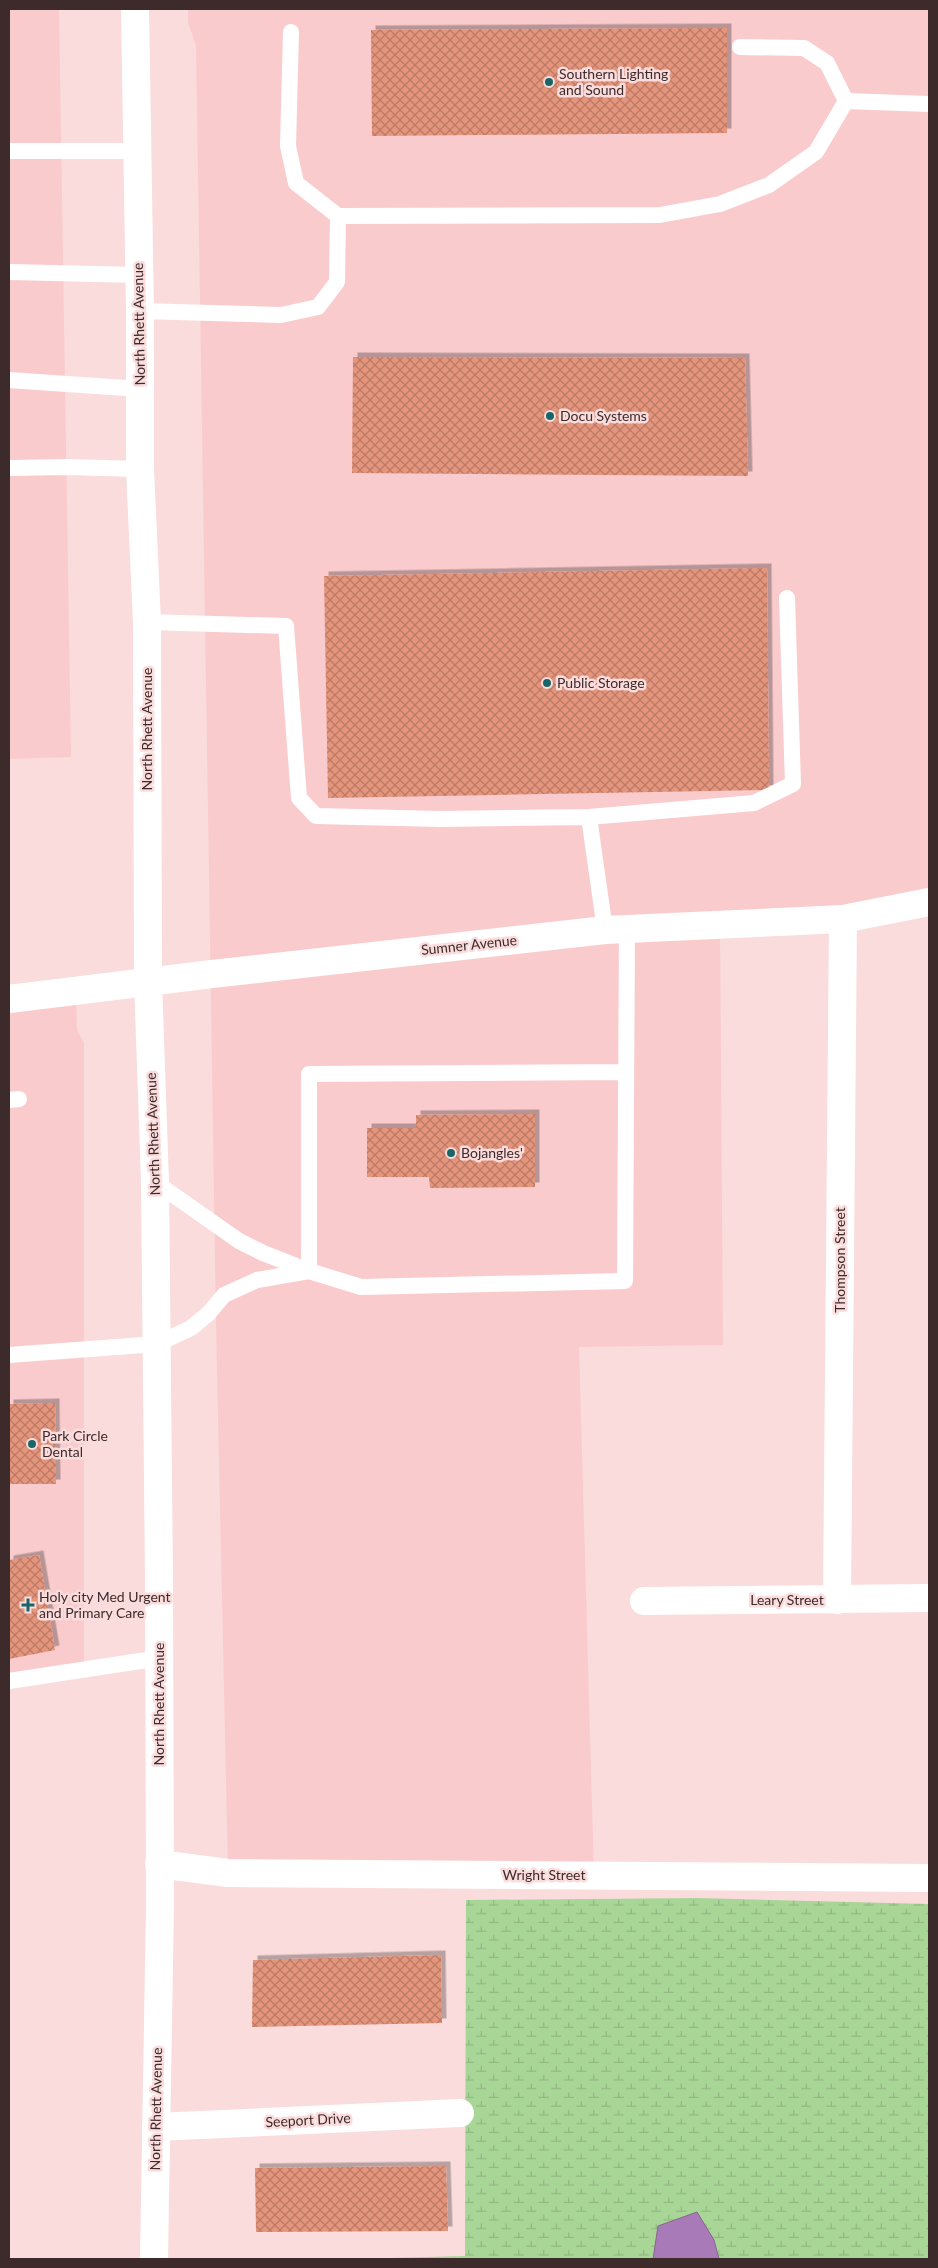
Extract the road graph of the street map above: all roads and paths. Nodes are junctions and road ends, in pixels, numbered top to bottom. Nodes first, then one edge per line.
1 (135, 9) edge
2 (290, 32) dead end
3 (740, 47) dead end
4 (846, 101) junction
5 (929, 104) edge
6 (9, 151) edge
7 (136, 151) junction
8 (338, 216) junction
9 (9, 272) edge
10 (139, 275) junction
11 (140, 311) junction
12 (9, 380) edge
13 (140, 389) junction
14 (9, 468) edge
15 (140, 469) junction
16 (787, 598) dead end
17 (147, 622) junction
18 (589, 817) junction
19 (929, 902) edge
20 (843, 919) junction
21 (616, 929) junction
22 (148, 981) junction
23 (9, 999) edge
24 (625, 1072) junction
25 (155, 1182) junction
26 (309, 1271) junction
27 (157, 1344) junction
28 (9, 1355) edge
29 (929, 1598) edge
30 (837, 1600) junction
31 (644, 1601) dead end
32 (160, 1658) junction
33 (9, 1681) edge
34 (159, 1864) junction
35 (929, 1878) edge
36 (460, 2113) dead end
37 (156, 2127) junction
38 (154, 2259) edge

1 - 7 street, North Rhett Avenue
2 - 8 lane
3 - 4 lane
4 - 5 lane
4 - 8 lane
6 - 7 lane
7 - 10 street, North Rhett Avenue
8 - 11 lane
9 - 10 lane
10 - 11 street, North Rhett Avenue
11 - 13 street, North Rhett Avenue
12 - 13 lane
13 - 15 street, North Rhett Avenue
14 - 15 lane
15 - 17 street, North Rhett Avenue
16 - 18 lane
17 - 18 lane
17 - 22 street, North Rhett Avenue
18 - 21 lane
19 - 20 street, Sumner Avenue
20 - 21 street, Sumner Avenue
20 - 30 street, Thompson Street
21 - 22 street, Sumner Avenue
21 - 24 lane
22 - 23 street, Sumner Avenue
22 - 25 street, North Rhett Avenue
24 - 26 lane
24 - 26 lane
25 - 26 lane
25 - 27 street, North Rhett Avenue
26 - 27 lane
27 - 28 lane
27 - 32 street, North Rhett Avenue
29 - 30 street, Leary Street
30 - 31 street, Leary Street
32 - 33 lane
32 - 34 street, North Rhett Avenue
34 - 35 street, Wright Street
34 - 37 street, North Rhett Avenue
36 - 37 street, Seeport Drive
37 - 38 street, North Rhett Avenue

